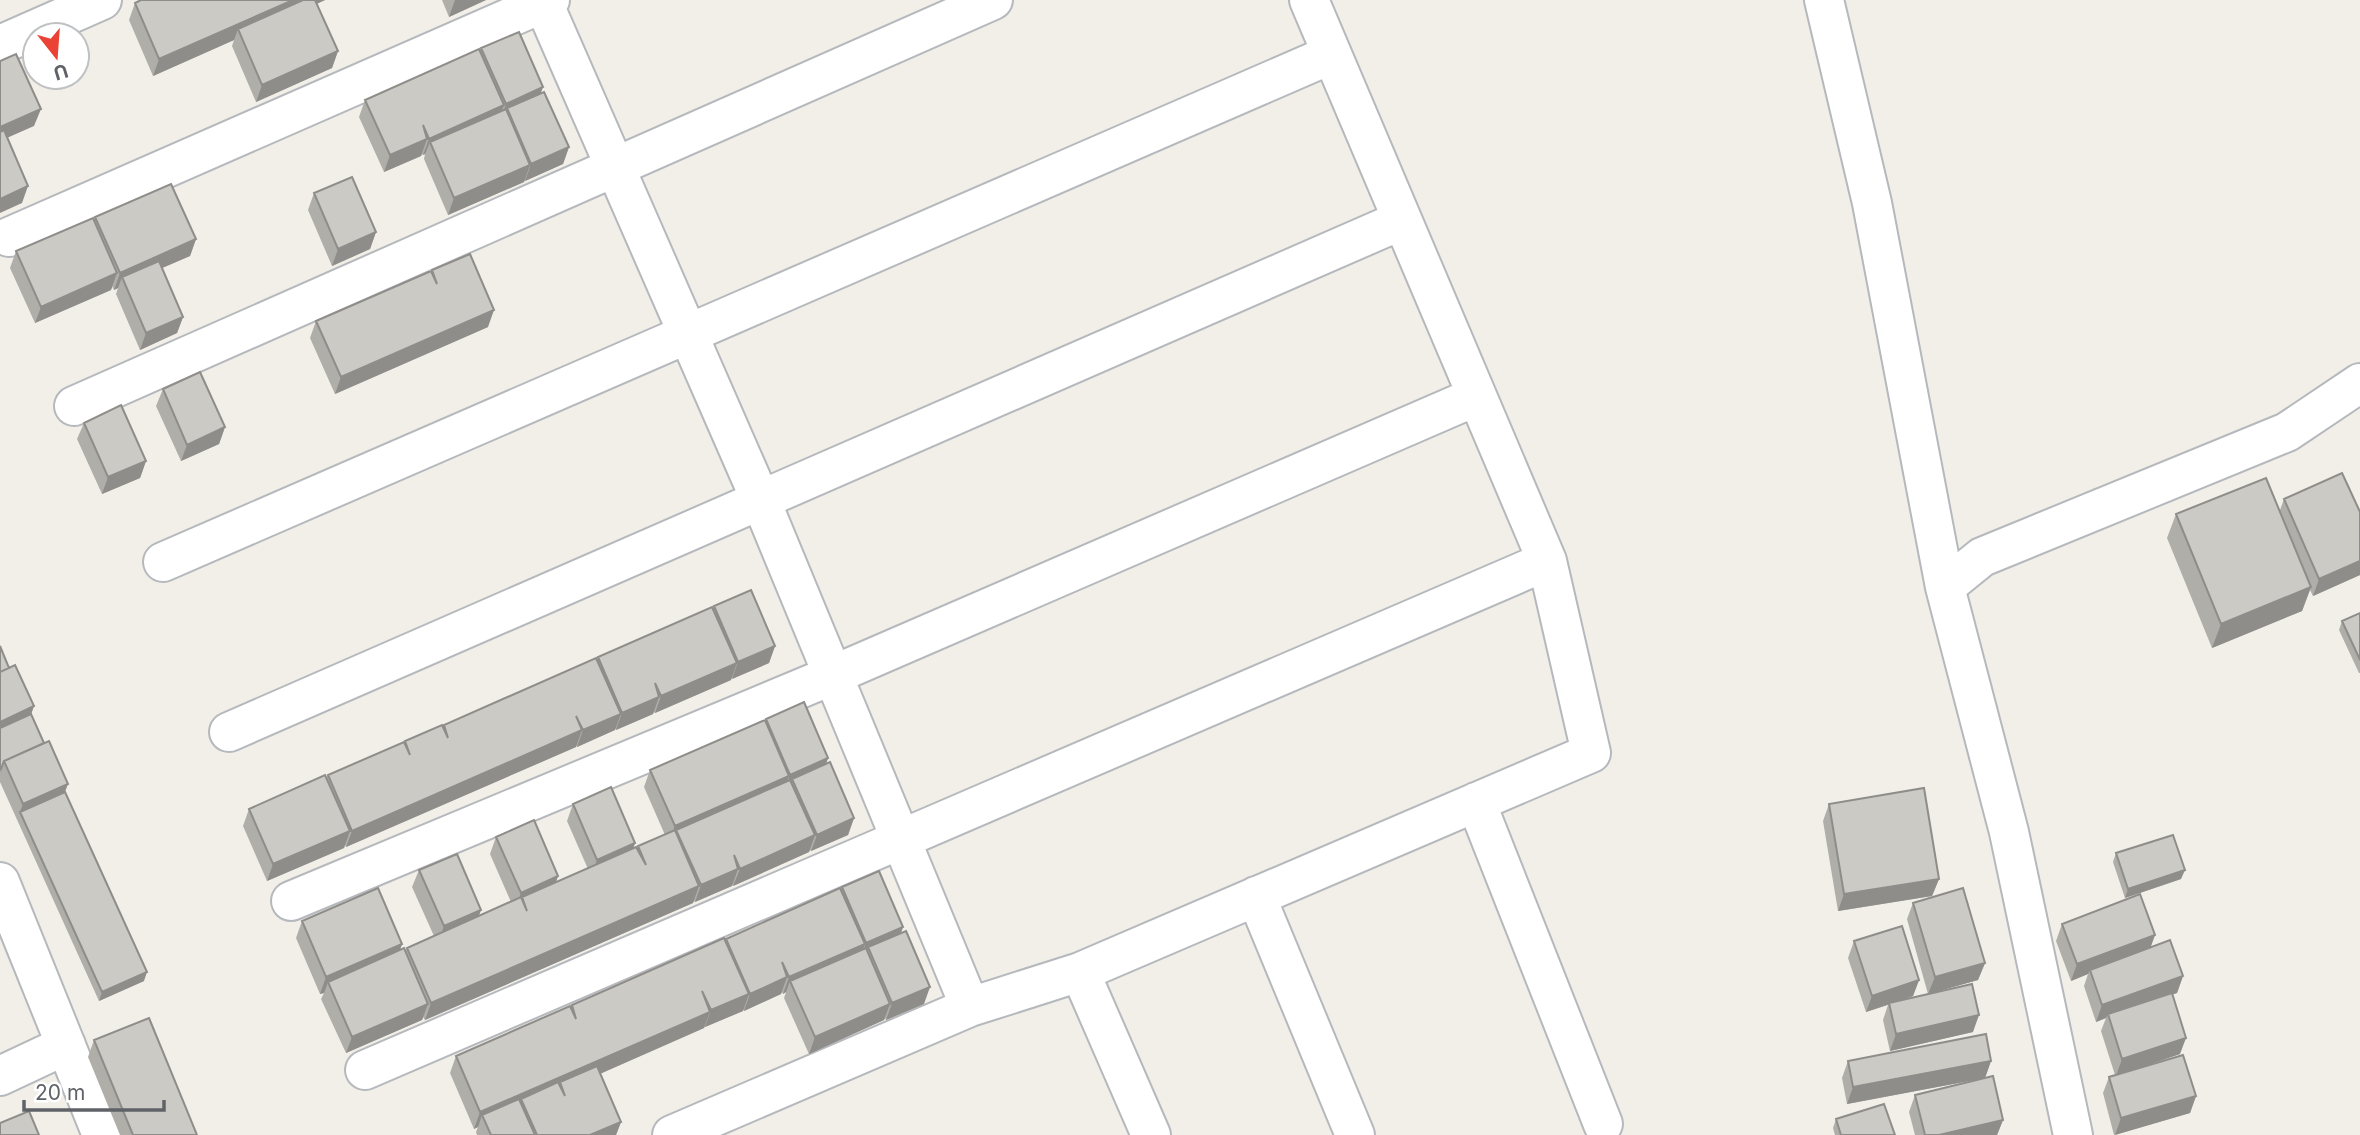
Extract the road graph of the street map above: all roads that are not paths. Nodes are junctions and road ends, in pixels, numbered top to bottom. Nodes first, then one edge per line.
1 (102, 0) edge
2 (993, 0) edge
3 (1309, 0) edge
4 (1824, 0) edge
5 (545, 1) edge
6 (0, 45) edge
7 (1332, 54) junction
8 (614, 170) junction
9 (1402, 220) junction
10 (9, 237) dead end
11 (687, 333) junction
12 (2360, 383) edge
13 (1477, 396) junction
14 (74, 407) dead end
15 (761, 501) junction
16 (1547, 561) junction
17 (163, 562) dead end
18 (1945, 587) junction
19 (833, 675) junction
20 (229, 732) dead end
21 (1476, 802) junction
22 (900, 837) junction
23 (0, 882) edge
24 (1256, 896) junction
25 (292, 901) dead end
26 (1080, 972) junction
27 (970, 1007) junction
28 (66, 1045) junction
29 (365, 1070) dead end
30 (0, 1076) edge
31 (1604, 1124) dead end
32 (102, 1135) edge
33 (672, 1135) edge
34 (1150, 1135) edge
35 (1355, 1135) edge
36 (2073, 1135) edge

1 - 6 street
2 - 8 street
3 - 7 street
4 - 18 street
5 - 8 street
5 - 10 street
7 - 9 street
7 - 11 street
8 - 11 street
8 - 14 street
9 - 13 street
9 - 15 street
11 - 15 street
11 - 17 street
12 - 18 street
13 - 16 street
13 - 19 street
15 - 19 street
15 - 20 street
16 - 21 street
16 - 22 street
18 - 36 street
19 - 22 street
19 - 25 street
21 - 24 street
21 - 31 street
22 - 27 street
22 - 29 street
23 - 28 street
24 - 26 street
24 - 35 street
26 - 27 street
26 - 34 street
27 - 33 street
28 - 30 street
28 - 32 street

